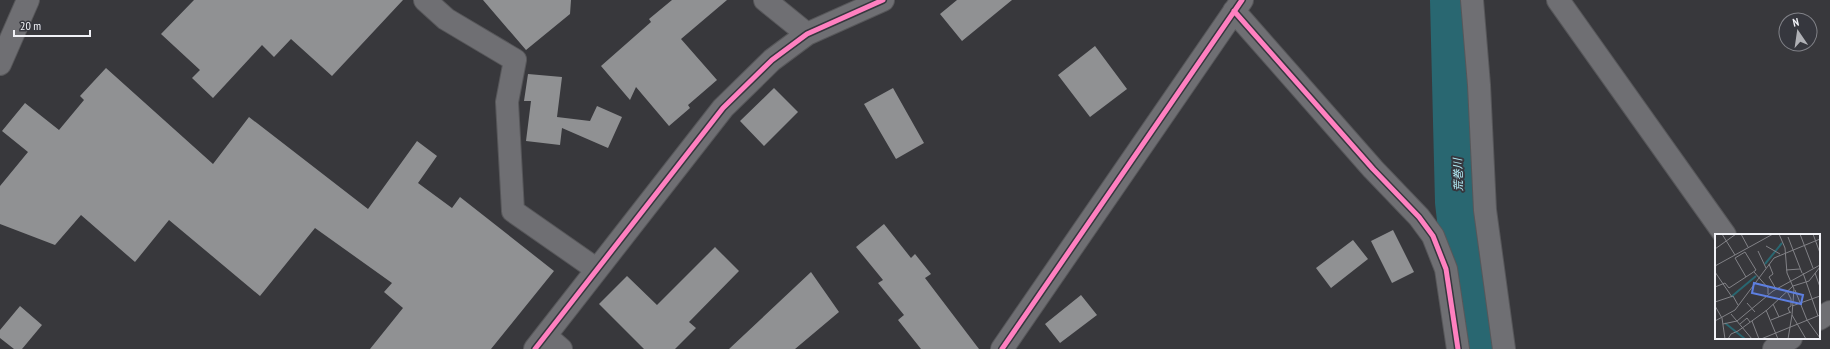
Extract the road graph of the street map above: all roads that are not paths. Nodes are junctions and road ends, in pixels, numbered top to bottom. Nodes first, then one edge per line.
1 (28, 0) edge
2 (425, 0) edge
3 (765, 0) edge
4 (883, 0) edge
5 (1472, 0) edge
6 (1558, 0) edge
7 (1238, 6) edge
8 (807, 34) junction
9 (0, 64) edge
10 (1724, 234) edge
11 (596, 269) junction
12 (1830, 312) edge
13 (1820, 318) edge
14 (1789, 339) edge
15 (1800, 339) edge
16 (547, 345) edge
17 (1002, 349) edge
18 (1458, 349) edge
19 (1504, 349) edge
20 (1774, 349) edge
21 (1806, 349) edge

1 - 9 street
2 - 11 street
3 - 8 street
4 - 8 street
5 - 19 street
6 - 10 street
7 - 17 street
7 - 18 street
8 - 11 street
11 - 16 street
12 - 13 street
14 - 20 street
15 - 21 street

